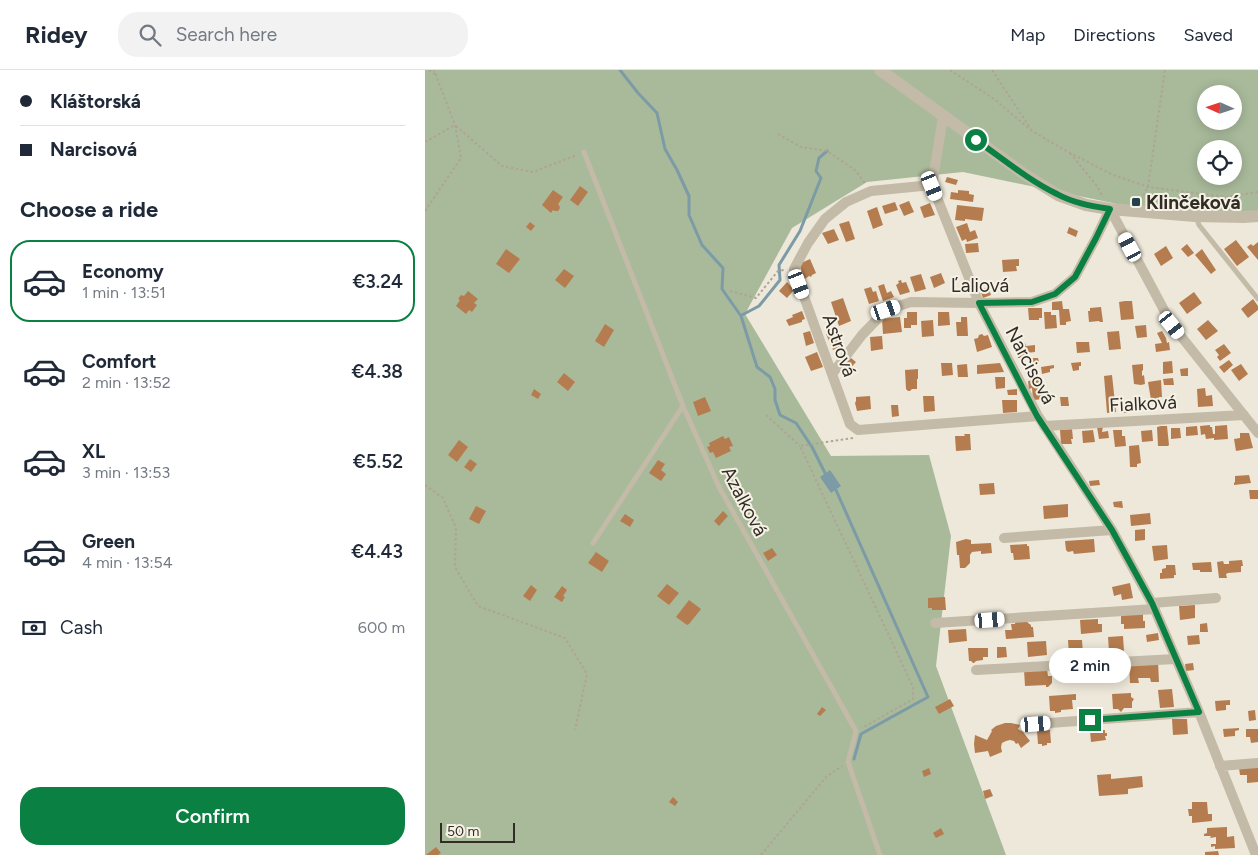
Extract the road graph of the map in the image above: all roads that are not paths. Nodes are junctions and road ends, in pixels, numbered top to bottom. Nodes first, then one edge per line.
1 (880, 70) edge
2 (943, 117) junction
3 (584, 152) road end
4 (932, 186) junction
5 (1110, 209) junction
6 (1195, 216) junction
7 (1258, 216) edge
8 (1258, 299) edge
9 (979, 303) junction
10 (832, 374) junction
11 (683, 406) junction
12 (1244, 415) junction
13 (1037, 416) junction
14 (1044, 426) junction
15 (1258, 433) edge
16 (1112, 530) junction
17 (1004, 538) dead end
18 (593, 543) dead end
19 (1216, 598) dead end
20 (1153, 606) junction
21 (935, 623) dead end
22 (1175, 659) junction
23 (976, 670) dead end
24 (1199, 712) junction
25 (1036, 724) dead end
26 (1258, 763) edge
27 (1220, 766) junction
28 (880, 855) edge
29 (1256, 855) edge

1 - 2 street
2 - 4 street
2 - 5 street
3 - 11 lane, Azalková
4 - 9 street, Narcisová
4 - 10 street, Astrová
5 - 6 street
5 - 9 street, Ľaliová
5 - 12 street
6 - 7 street
6 - 8 lane
9 - 10 street, Ľaliová
9 - 13 street, Narcisová
10 - 13 street, Astrová
11 - 18 lane
11 - 28 lane, Azalková
12 - 14 street, Fialková
12 - 15 street
13 - 14 street, Narcisová
14 - 16 street, Narcisová
16 - 17 street
16 - 20 street, Narcisová
19 - 20 street
20 - 21 street
20 - 22 street, Narcisová
22 - 23 street
22 - 24 street, Narcisová
24 - 25 street
24 - 27 street, Narcisová
26 - 27 street
27 - 29 street, Narcisová

